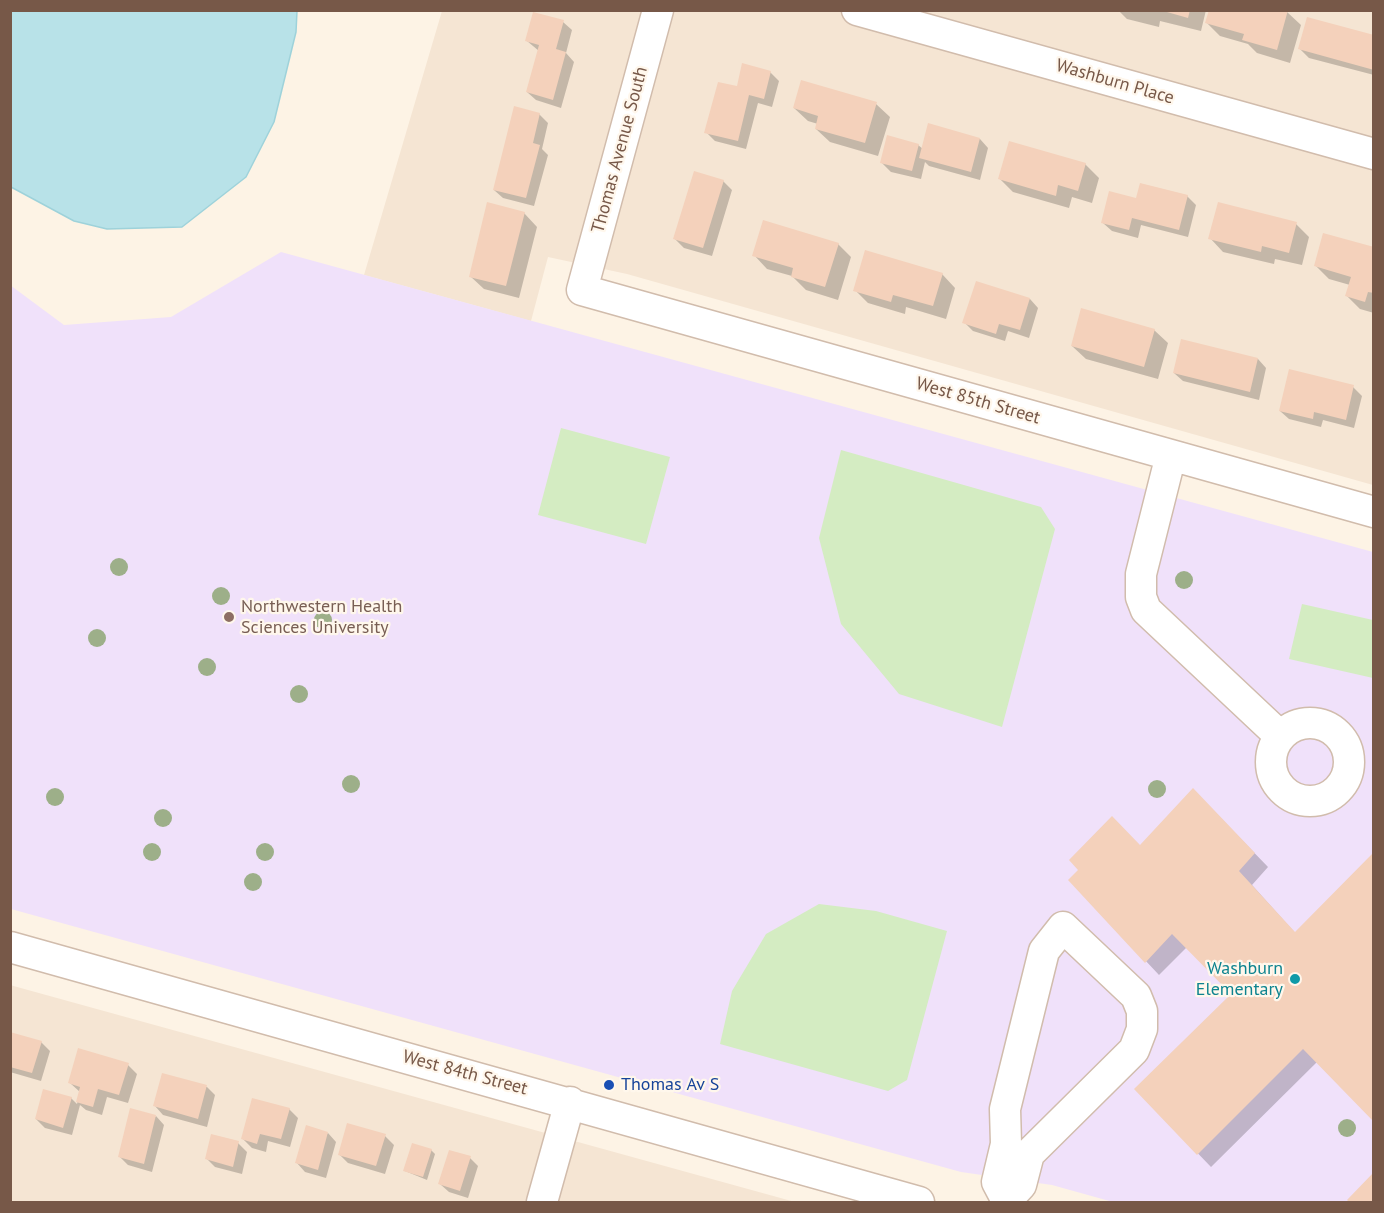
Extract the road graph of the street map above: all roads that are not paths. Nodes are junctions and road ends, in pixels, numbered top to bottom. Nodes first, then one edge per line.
1 (658, 10) edge
2 (857, 10) edge
3 (1374, 154) edge
4 (582, 290) joint
5 (1171, 455) junction
6 (1374, 512) edge
7 (1280, 736) dead end
8 (10, 947) edge
9 (570, 1102) junction
10 (1007, 1133) junction
11 (1042, 1141) junction
12 (1006, 1201) edge
13 (542, 1203) edge
14 (920, 1203) edge

1 - 4 street, Thomas Avenue South
2 - 3 street, Washburn Place
4 - 5 street, West 85th Street
5 - 6 street, West 85th Street
5 - 7 street
8 - 9 street, West 84th Street
9 - 13 street
9 - 14 street, West 84th Street
10 - 11 street
10 - 11 street
10 - 12 street
11 - 12 street

